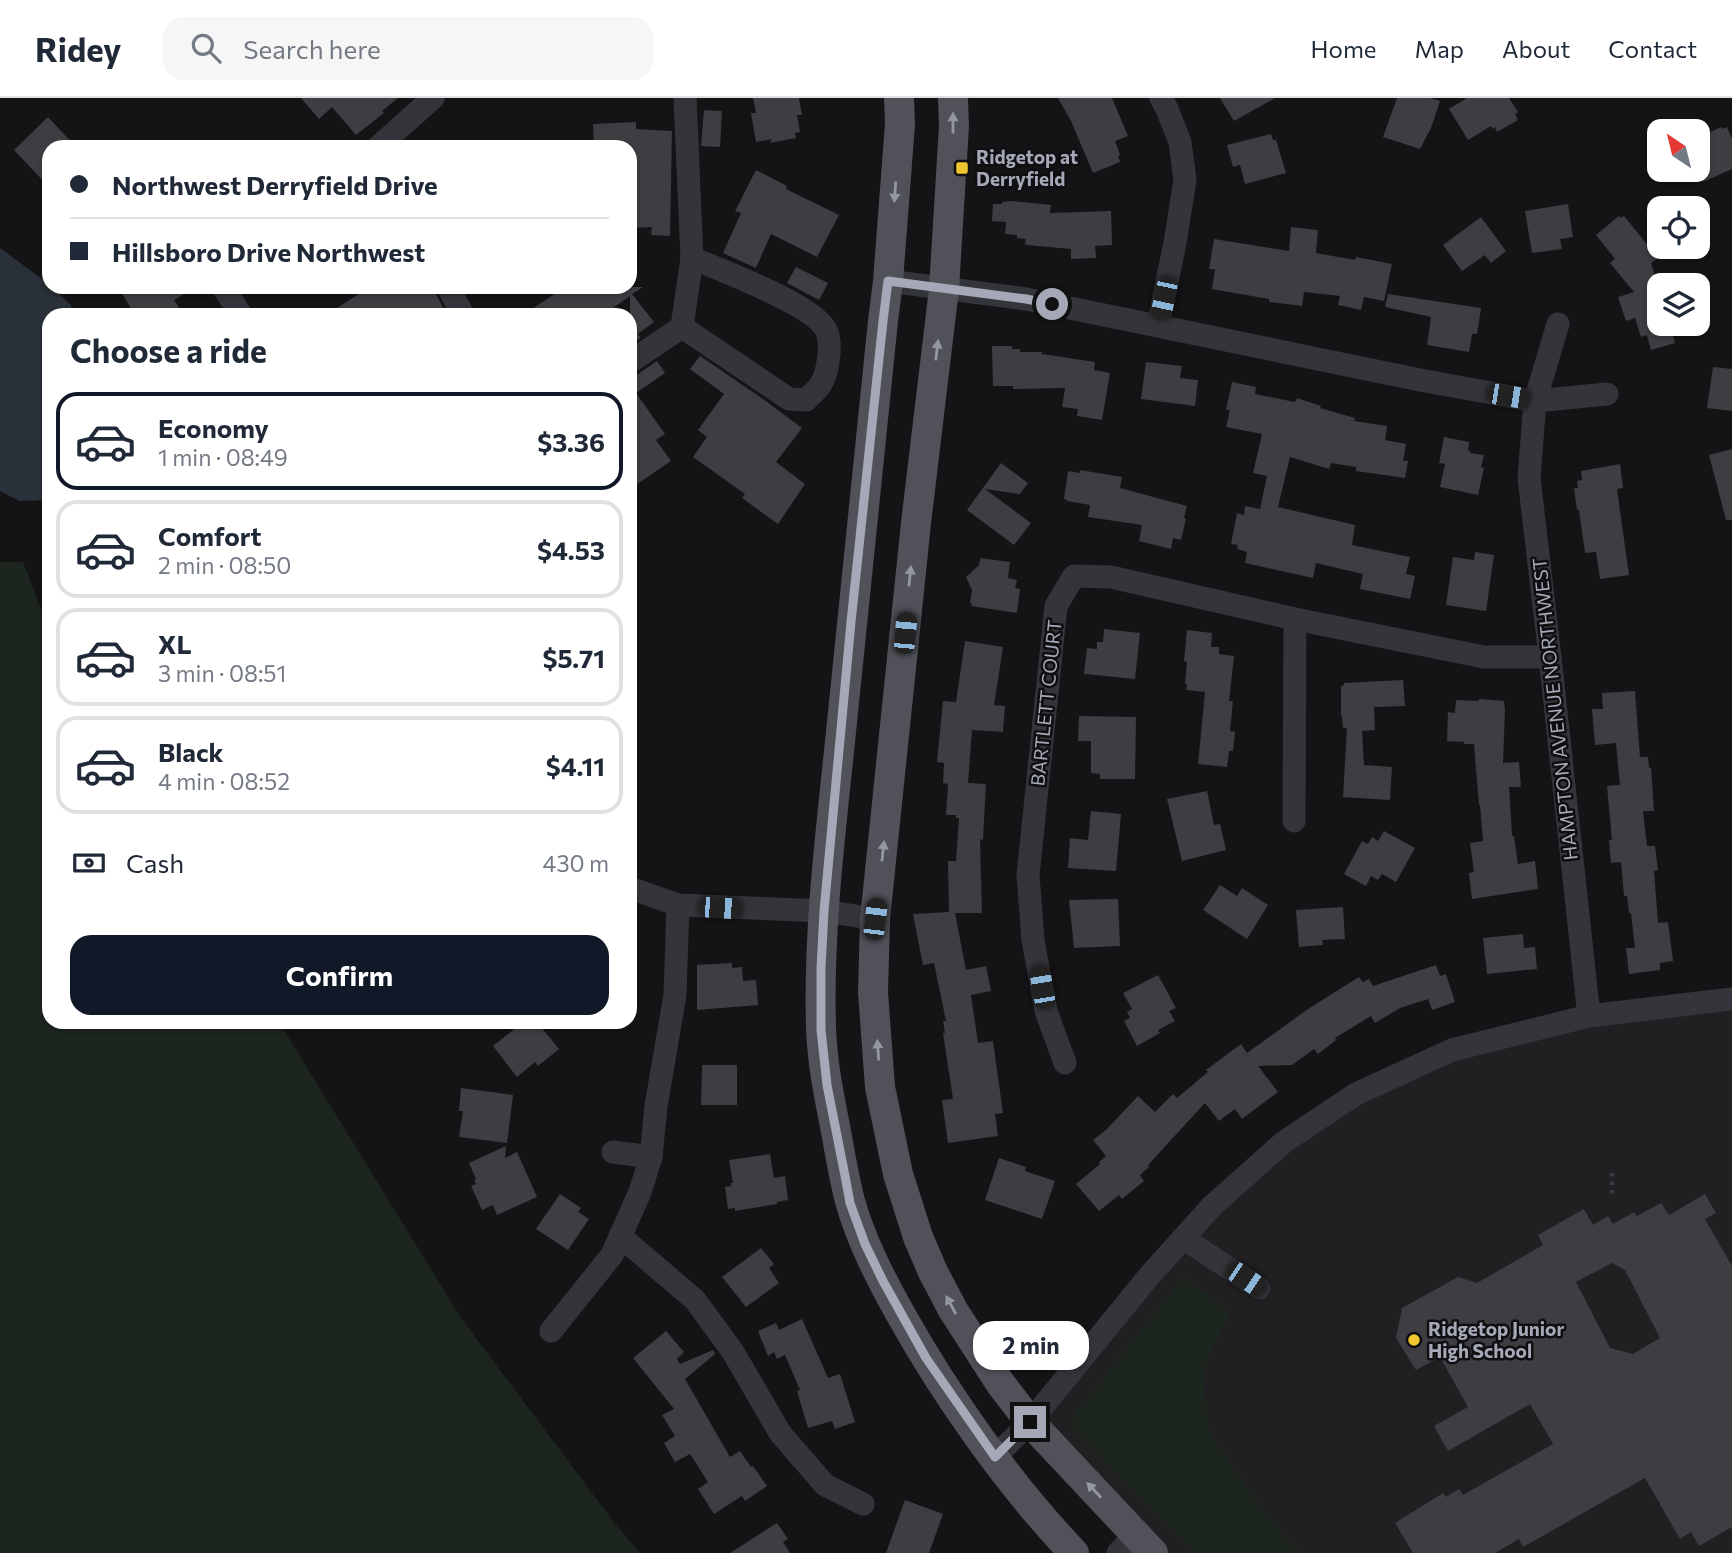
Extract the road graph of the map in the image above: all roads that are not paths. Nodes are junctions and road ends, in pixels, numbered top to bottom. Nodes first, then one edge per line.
1 (433, 98) edge
2 (685, 98) edge
3 (899, 98) edge
4 (953, 98) edge
5 (1161, 98) edge
6 (386, 140) edge
7 (692, 258) junction
8 (888, 281) junction
9 (944, 289) junction
10 (1558, 324) dead end
11 (1158, 325) junction
12 (682, 327) junction
13 (637, 357) edge
14 (1607, 394) dead end
15 (1535, 401) junction
16 (1295, 619) junction
17 (1550, 657) junction
18 (1294, 821) dead end
19 (637, 890) edge
20 (678, 905) junction
21 (824, 911) junction
22 (875, 919) junction
23 (1732, 999) edge
24 (1589, 1016) junction
25 (1065, 1063) dead end
26 (613, 1152) dead end
27 (651, 1157) junction
28 (620, 1236) junction
29 (1183, 1238) junction
30 (1259, 1288) dead end
31 (551, 1331) dead end
32 (1030, 1422) junction
33 (995, 1457) junction
34 (863, 1504) dead end
35 (1136, 1547) edge
36 (1074, 1553) edge

1 - 6 street
2 - 7 street
3 -> 8 main road
9 -> 4 main road
5 - 11 street
7 - 12 street
7 - 12 street
8 - 9 street
8 - 21 main road
9 - 11 street
22 -> 9 main road
10 - 15 street, HAMPTON AVENUE NORTHWEST
11 - 15 street
12 - 13 street
14 - 15 street
15 - 17 street, HAMPTON AVENUE NORTHWEST
16 - 17 street, BARTLETT COURT
16 - 18 street
16 - 25 street, BARTLETT COURT
17 - 24 street, HAMPTON AVENUE NORTHWEST
19 - 20 street
20 - 21 street
20 - 27 street
21 - 22 street
21 - 33 main road
32 -> 22 main road
23 - 24 street
24 - 29 street
26 - 27 street
27 - 28 street
28 - 31 street
28 - 34 street
29 - 30 street
29 - 32 street
32 - 33 street
35 -> 32 main road
33 - 36 main road

